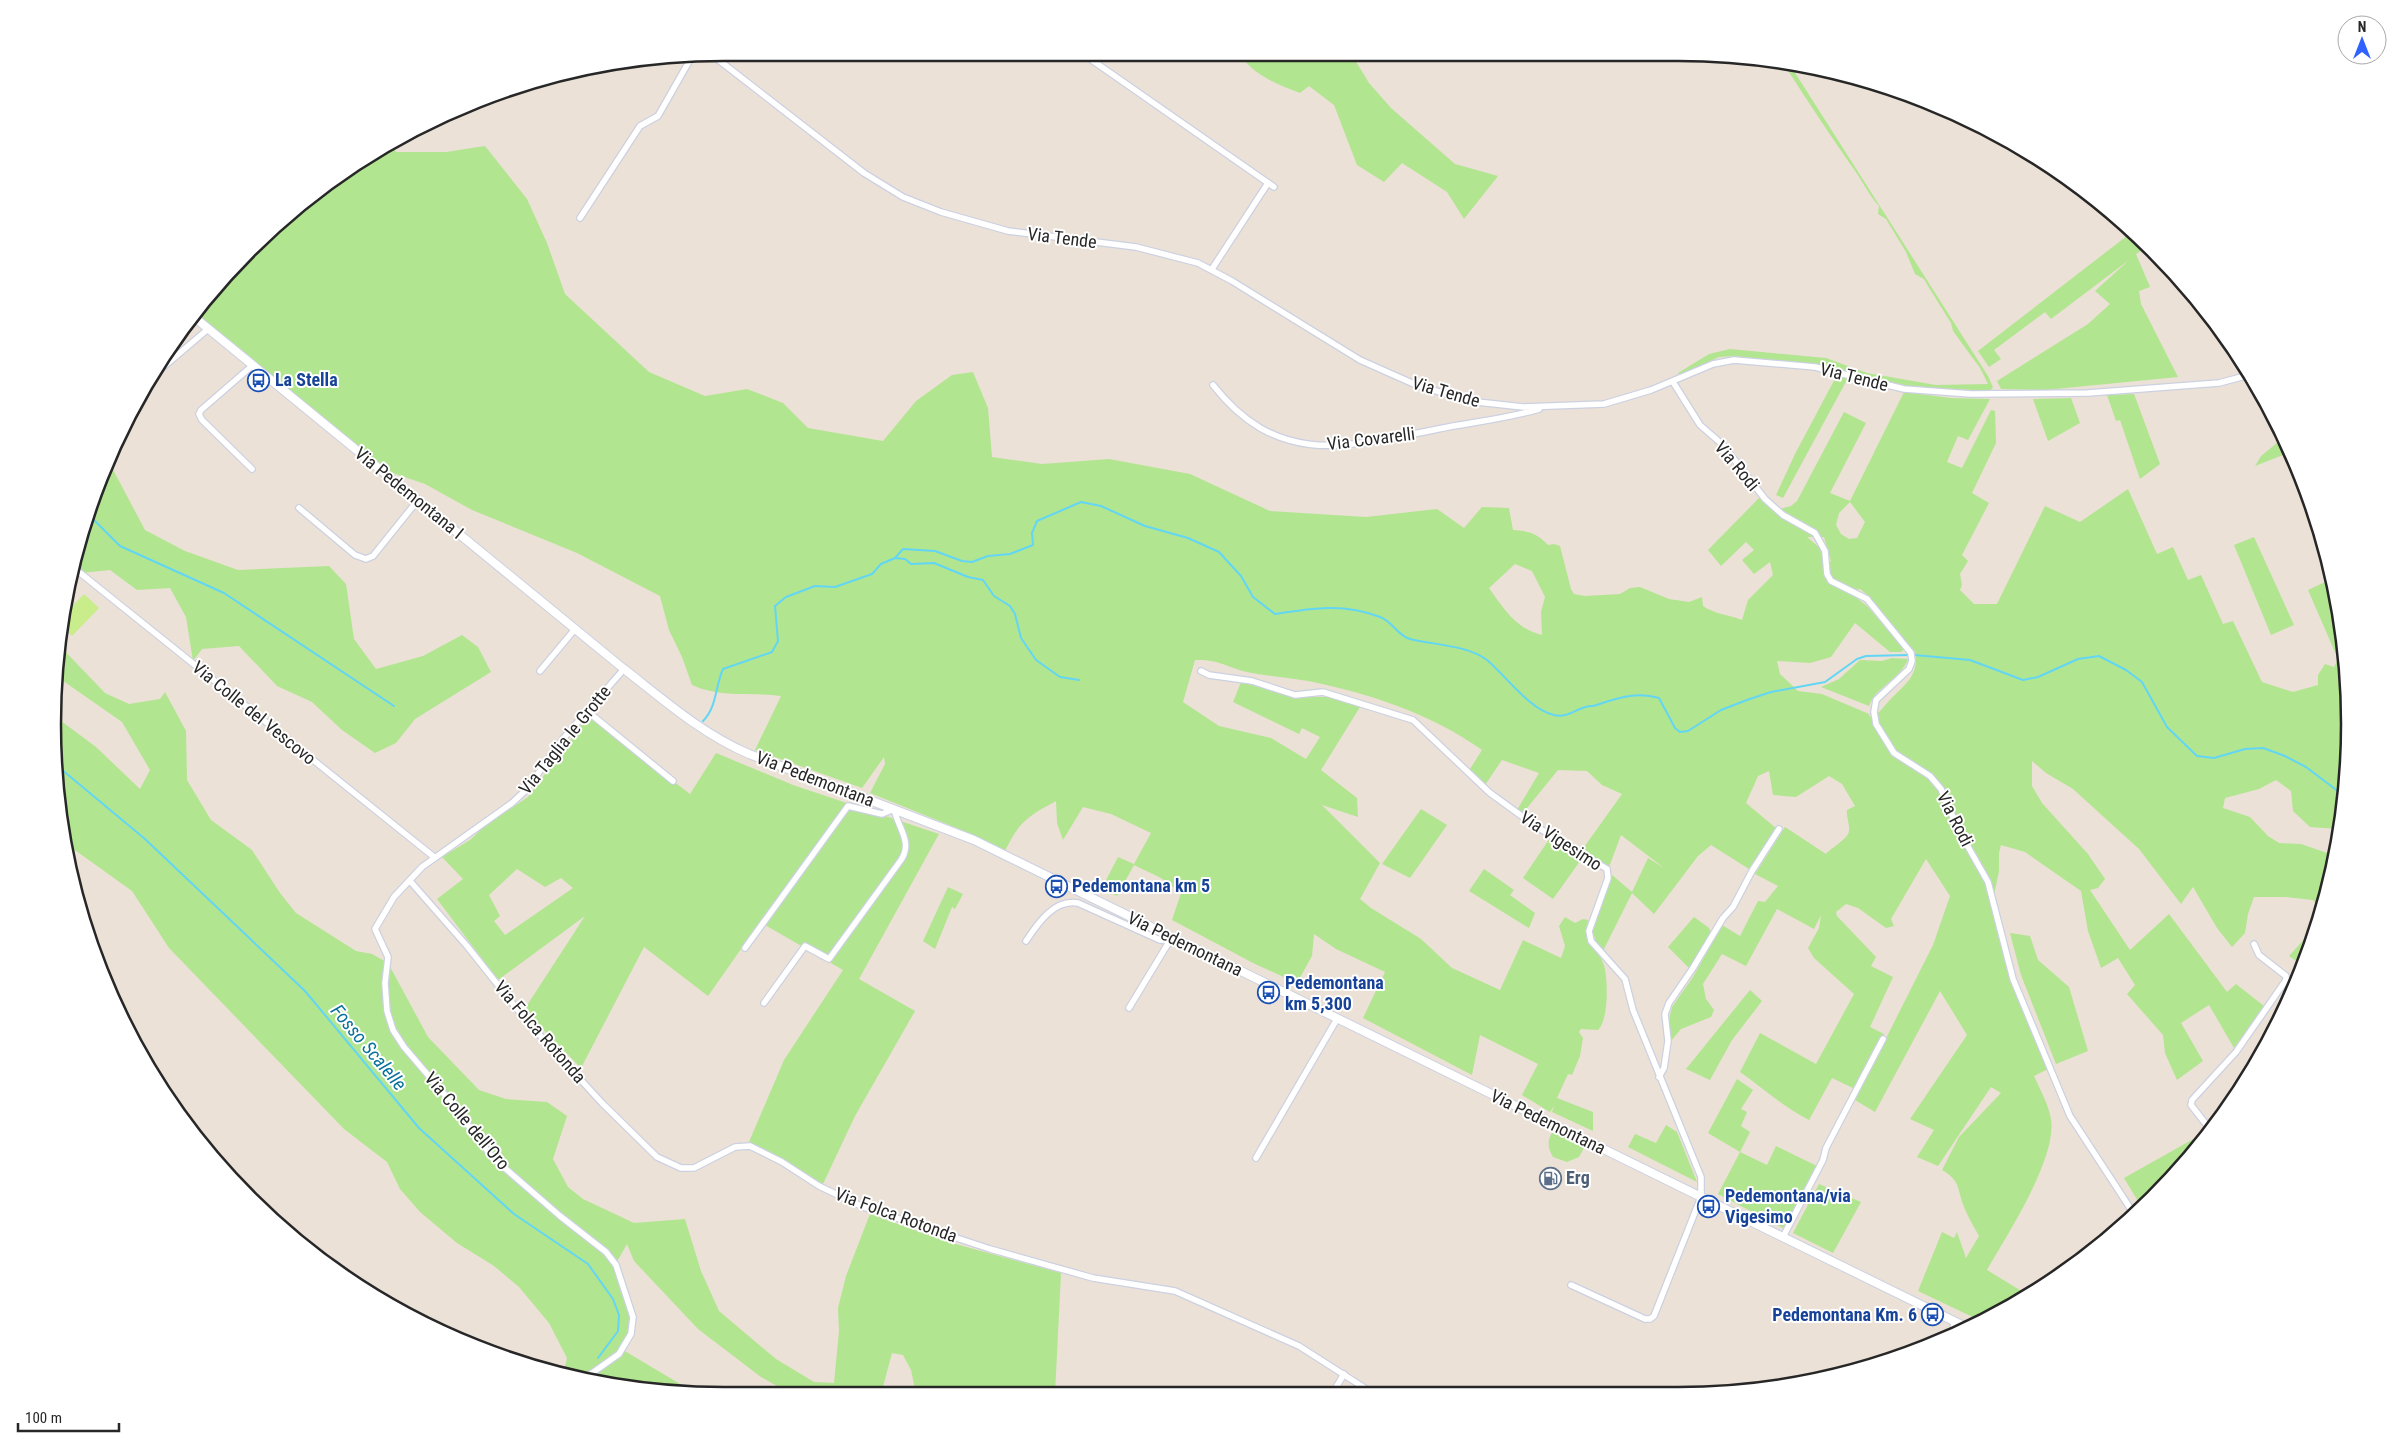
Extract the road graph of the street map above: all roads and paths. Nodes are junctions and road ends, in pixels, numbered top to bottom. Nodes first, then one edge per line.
1 (720, 61) edge
2 (1093, 61) edge
3 (688, 63) edge
4 (580, 218) dead end
5 (1212, 269) junction
6 (198, 321) edge
7 (208, 329) junction
8 (169, 362) edge
9 (253, 365) junction
10 (2242, 377) edge
11 (1672, 382) junction
12 (1213, 385) dead end
13 (1548, 407) junction
14 (252, 469) dead end
15 (418, 500) junction
16 (300, 508) dead end
17 (79, 572) edge
18 (575, 629) junction
19 (624, 669) junction
20 (540, 671) dead end
21 (1201, 671) dead end
22 (587, 711) junction
23 (673, 781) dead end
24 (894, 809) junction
25 (1780, 829) dead end
26 (434, 857) junction
27 (410, 881) junction
28 (1026, 941) dead end
29 (1169, 942) junction
30 (1180, 942) junction
31 (2254, 944) dead end
32 (745, 948) dead end
33 (764, 1003) dead end
34 (1129, 1008) dead end
35 (1338, 1019) junction
36 (1883, 1039) dead end
37 (1659, 1077) junction
38 (2206, 1124) edge
39 (1256, 1158) dead end
40 (1701, 1197) junction
41 (2130, 1208) edge
42 (1783, 1237) junction
43 (1570, 1285) dead end
44 (1954, 1321) junction
45 (1959, 1324) edge
46 (1953, 1326) edge
47 (592, 1373) edge
48 (1344, 1374) junction
49 (1336, 1387) edge
50 (1364, 1387) edge

1 - 5 street, Via Tende
2 - 5 street
3 - 4 street
5 - 13 street, Via Tende
6 - 7 street, Via Pedemontana I
7 - 8 street
7 - 9 street, Via Pedemontana I
9 - 14 street
9 - 15 street, Via Pedemontana I
10 - 11 street, Via Tende
11 - 13 street, Via Tende
11 - 41 street, Via Rodi
12 - 13 street, Via Covarelli
15 - 16 street
15 - 18 street, Via Pedemontana I
17 - 26 street, Via Colle del Vescovo
18 - 19 street, Via Pedemontana I
18 - 20 street
19 - 22 street, Via Taglia le Grotte
19 - 24 street, Via Pedemontana
21 - 37 street, Via Vigesimo
22 - 23 street
22 - 26 street, Via Taglia le Grotte
24 - 30 street, Via Pedemontana
24 - 32 street
24 - 33 street
25 - 37 street
26 - 27 street, Via Taglia le Grotte
27 - 47 street, Via Colle dell'Oro
27 - 48 street, Via Folca Rotonda
28 - 29 street
29 - 30 street
29 - 34 street
30 - 35 street, Via Pedemontana
31 - 38 street
35 - 39 street
35 - 40 street, Via Pedemontana
36 - 42 street
37 - 40 street, Via Vigesimo
40 - 42 street, Via Pedemontana
40 - 43 street
42 - 44 street, Via Pedemontana
44 - 45 street, Via Pedemontana
44 - 46 street
48 - 49 street
48 - 50 street, Via Folca Rotonda

